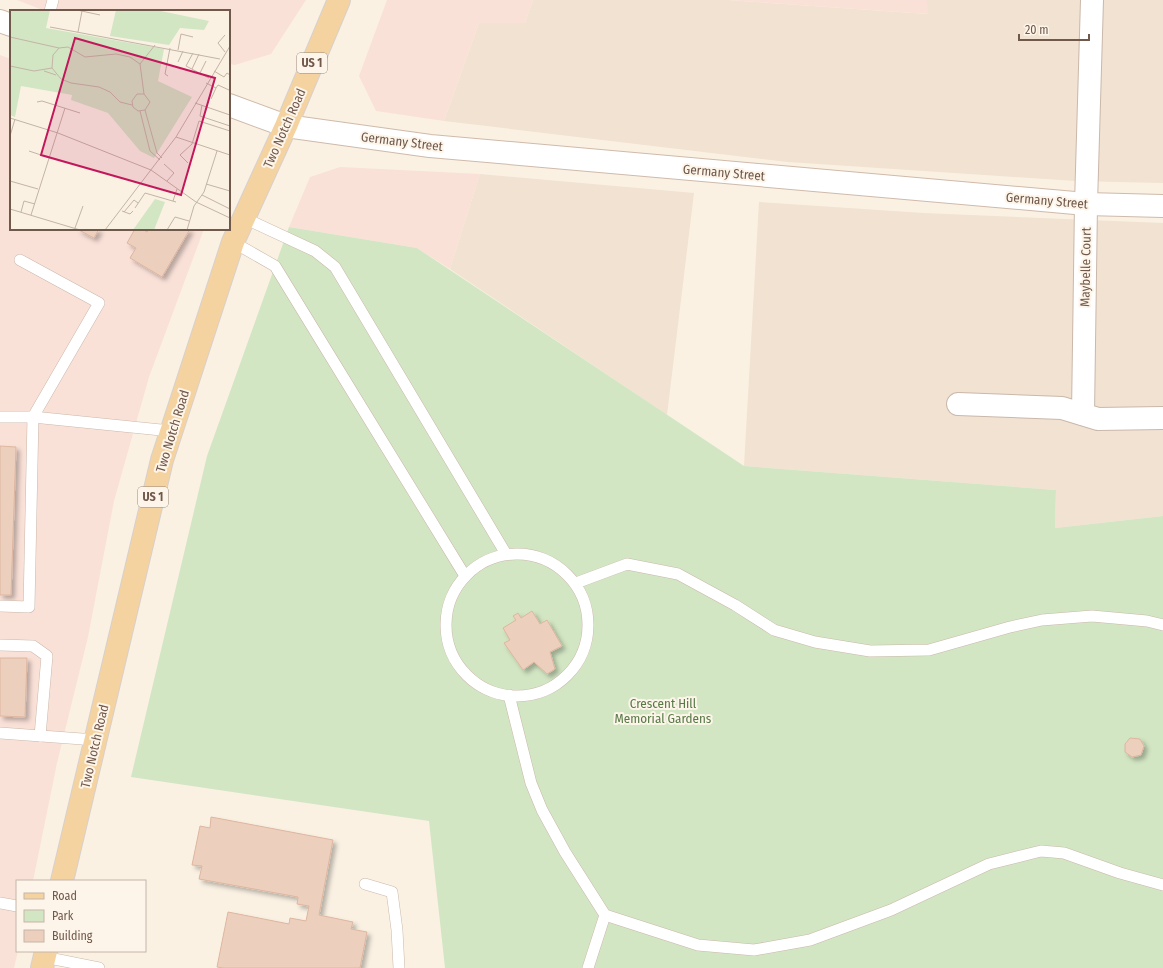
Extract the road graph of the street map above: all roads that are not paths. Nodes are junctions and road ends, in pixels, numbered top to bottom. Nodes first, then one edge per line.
1 (53, 0) edge
2 (339, 0) edge
3 (1092, 0) edge
4 (50, 10) edge
5 (0, 21) edge
6 (10, 25) edge
7 (230, 105) edge
8 (286, 126) junction
9 (1086, 204) junction
10 (1163, 206) edge
11 (244, 218) junction
12 (233, 242) junction
13 (20, 260) dead end
14 (958, 404) dead end
15 (1083, 414) junction
16 (0, 417) edge
17 (33, 417) junction
18 (1163, 418) edge
19 (171, 431) junction
20 (506, 554) junction
21 (465, 576) junction
22 (576, 583) junction
23 (0, 606) edge
24 (1163, 625) edge
25 (0, 645) edge
26 (509, 695) junction
27 (0, 733) edge
28 (40, 736) junction
29 (96, 740) junction
30 (62, 880) edge
31 (366, 884) dead end
32 (1163, 885) edge
33 (0, 903) edge
34 (16, 906) edge
35 (605, 915) junction
36 (44, 959) edge
37 (99, 968) edge
38 (399, 968) edge
39 (588, 968) edge

1 - 4 lane
2 - 8 main road, Two Notch Road / US 1
3 - 9 street, Maybelle Court
5 - 6 street
7 - 8 street, Germany Street
8 - 9 street, Germany Street
8 - 11 main road, Two Notch Road / US 1
9 - 10 street, Germany Street
9 - 15 street, Maybelle Court
11 - 12 main road, Two Notch Road / US 1
11 - 20 lane
12 - 19 main road, Two Notch Road / US 1
12 - 21 lane
13 - 17 lane
14 - 15 street
15 - 18 street
16 - 17 lane
17 - 19 lane
17 - 23 lane
19 - 29 main road, Two Notch Road / US 1
20 - 21 lane
20 - 22 lane
21 - 26 lane
22 - 24 lane
22 - 26 lane
25 - 28 lane
26 - 35 lane
27 - 28 lane
28 - 29 lane
29 - 30 main road, Two Notch Road / US 1
31 - 38 lane
32 - 35 lane
33 - 34 lane
35 - 39 lane
36 - 37 lane

